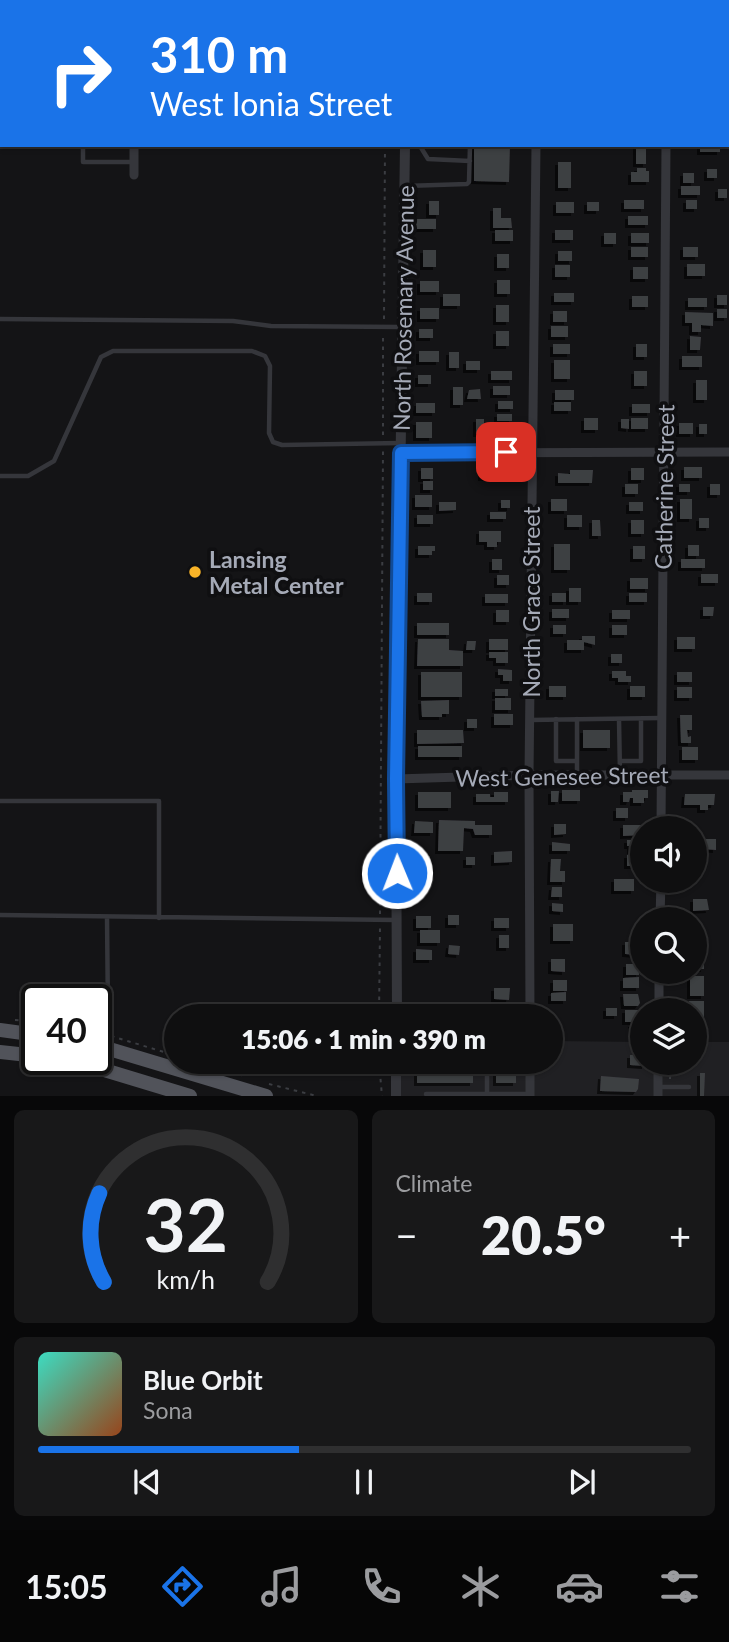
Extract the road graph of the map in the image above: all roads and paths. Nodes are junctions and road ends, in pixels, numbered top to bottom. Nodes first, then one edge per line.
1 (83, 147) edge
2 (134, 147) edge
3 (385, 147) edge
4 (405, 147) edge
5 (420, 147) edge
6 (470, 147) edge
7 (536, 147) edge
8 (666, 147) edge
9 (470, 161) junction
10 (134, 162) junction
11 (134, 175) dead end
12 (404, 186) junction
13 (0, 319) edge
14 (384, 327) junction
15 (402, 327) junction
16 (383, 443) junction
17 (401, 448) junction
18 (532, 451) junction
19 (664, 452) junction
20 (729, 452) edge
21 (0, 476) edge
22 (661, 718) junction
23 (556, 719) junction
24 (577, 719) junction
25 (620, 719) junction
26 (641, 719) junction
27 (530, 720) junction
28 (577, 761) junction
29 (620, 761) junction
30 (529, 775) junction
31 (577, 775) junction
32 (620, 775) junction
33 (662, 775) junction
34 (729, 775) edge
35 (396, 779) junction
36 (0, 801) edge
37 (661, 816) edge
38 (0, 915) edge
39 (107, 917) junction
40 (159, 918) junction
41 (380, 920) junction
42 (397, 920) junction
43 (108, 984) edge
44 (379, 1004) edge
45 (397, 1004) edge
46 (530, 1004) edge
47 (11, 1019) dead end
48 (21, 1020) edge
49 (0, 1030) edge
50 (21, 1033) edge
51 (112, 1044) edge
52 (112, 1045) edge
53 (0, 1052) edge
54 (21, 1054) edge
55 (164, 1054) edge
56 (112, 1072) edge
57 (237, 1074) edge
58 (380, 1074) edge
59 (396, 1074) edge
60 (487, 1074) edge
61 (530, 1074) edge
62 (670, 1075) edge
63 (243, 1076) dead end
64 (670, 1087) junction
65 (689, 1087) dead end
66 (266, 1090) edge
67 (658, 1091) edge
68 (426, 1094) dead end
69 (463, 1095) edge
70 (487, 1095) edge
71 (530, 1095) edge
72 (190, 1096) edge
73 (317, 1096) edge
74 (382, 1096) edge
75 (396, 1096) edge

1 - 10 lane
2 - 10 street
3 - 14 path
4 - 12 street, North Rosemary Avenue
5 - 9 lane
6 - 9 lane
7 - 18 street, North Grace Street
8 - 19 street, Catherine Street
9 - 12 lane
10 - 11 street
12 - 15 street, North Rosemary Avenue
13 - 14 lane
14 - 15 lane
14 - 16 path
15 - 17 street, North Rosemary Avenue
16 - 17 lane
16 - 21 lane
16 - 41 path
17 - 18 street
17 - 35 street, North Rosemary Avenue
18 - 19 street
18 - 27 street, North Grace Street
19 - 20 street
19 - 22 street, Catherine Street
22 - 26 lane
22 - 33 street, Catherine Street
23 - 24 lane
23 - 27 lane
23 - 28 lane
24 - 25 lane
24 - 28 lane
25 - 26 lane
25 - 29 lane
26 - 29 lane
27 - 30 street, North Grace Street
28 - 31 lane
29 - 32 lane
30 - 31 street, West Genesee Street
30 - 35 street, West Genesee Street
30 - 46 street, North Grace Street
31 - 32 street, West Genesee Street
32 - 33 street, West Genesee Street
33 - 34 street, West Genesee Street
33 - 37 street, Catherine Street
35 - 42 street, North Rosemary Avenue
36 - 40 lane
38 - 39 lane
39 - 40 lane
39 - 43 lane
40 - 41 lane
41 - 42 lane
41 - 44 path
42 - 45 street, North Rosemary Avenue
47 - 48 path
49 - 50 main road
51 - 55 path
52 - 66 main road
53 - 54 main road
56 - 72 main road
57 - 63 path
58 - 74 path
59 - 75 street
60 - 70 lane
61 - 71 street
62 - 64 path
64 - 65 lane
64 - 67 lane
66 - 73 path
68 - 69 lane
69 - 70 lane
70 - 71 lane

